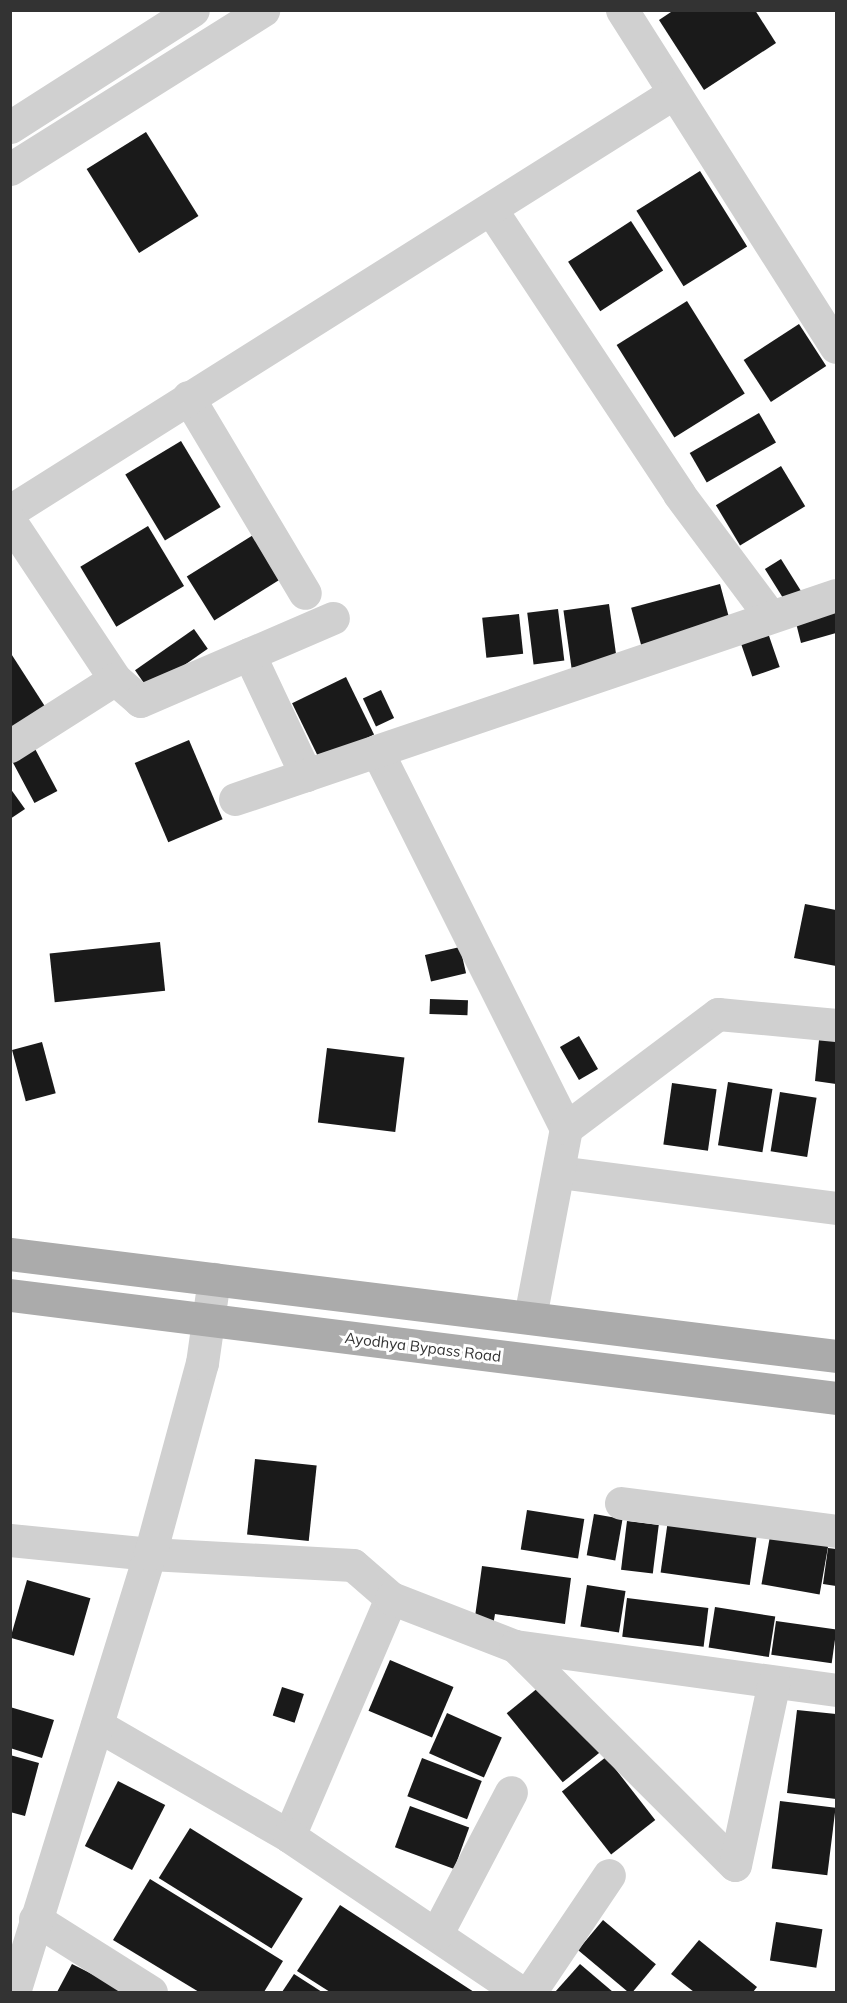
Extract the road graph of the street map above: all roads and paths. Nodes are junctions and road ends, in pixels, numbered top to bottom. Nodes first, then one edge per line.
1 (193, 10) edge
2 (263, 10) edge
3 (622, 10) edge
4 (672, 94) junction
5 (10, 127) edge
6 (10, 169) edge
7 (492, 211) junction
8 (837, 347) edge
9 (188, 397) junction
10 (10, 511) edge
11 (10, 521) edge
12 (305, 593) dead end
13 (837, 595) edge
14 (770, 616) junction
15 (333, 618) dead end
16 (249, 654) junction
17 (115, 679) junction
18 (10, 746) edge
19 (377, 751) junction
20 (306, 775) junction
21 (235, 799) dead end
22 (837, 1025) edge
23 (566, 1128) junction
24 (559, 1172) junction
25 (837, 1208) edge
26 (10, 1254) edge
27 (214, 1279) junction
28 (10, 1295) edge
29 (530, 1317) junction
30 (209, 1320) junction
31 (837, 1356) edge
32 (837, 1398) edge
33 (621, 1503) dead end
34 (837, 1531) edge
35 (10, 1540) edge
36 (150, 1554) junction
37 (391, 1598) junction
38 (515, 1646) junction
39 (774, 1682) junction
40 (837, 1690) edge
41 (97, 1725) junction
42 (511, 1792) dead end
43 (289, 1836) junction
44 (609, 1875) dead end
45 (35, 1919) junction
46 (437, 1934) junction
47 (14, 1992) edge
48 (151, 1992) edge
49 (520, 1992) edge
50 (530, 1992) edge

1 - 5 street
2 - 6 street
3 - 4 street
4 - 7 street
4 - 8 street
7 - 9 street
7 - 14 street
9 - 10 street
9 - 12 street
11 - 17 street
13 - 14 street
14 - 19 street
15 - 16 street
16 - 17 street
16 - 20 street
17 - 18 street
19 - 20 street
19 - 23 street
20 - 21 street
22 - 23 street
23 - 24 street
24 - 25 street
24 - 29 street
26 - 27 main road
27 - 29 main road
27 - 30 street
28 - 30 main road, Ayodhya Bypass Road
29 - 31 main road
30 - 32 main road, Ayodhya Bypass Road
30 - 36 street
33 - 34 street
35 - 36 street
36 - 37 street
36 - 41 street
37 - 38 street
37 - 43 street
38 - 39 street
38 - 39 street
39 - 40 street
41 - 43 street
41 - 45 street
42 - 46 street
43 - 46 street
44 - 50 street
45 - 47 street
45 - 48 street
46 - 49 street

